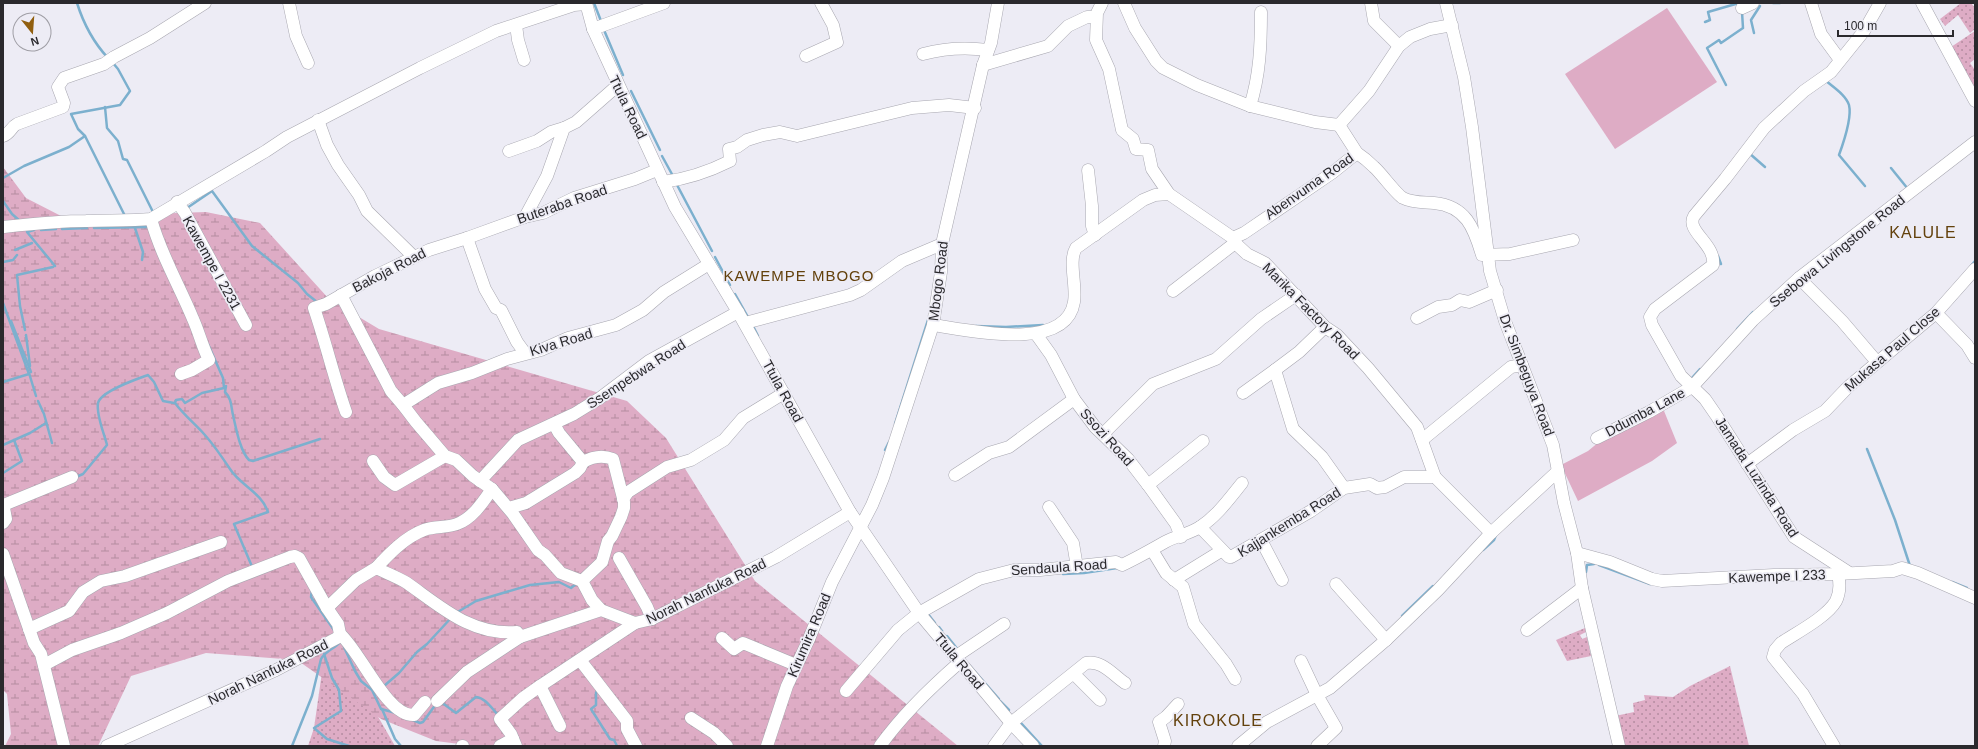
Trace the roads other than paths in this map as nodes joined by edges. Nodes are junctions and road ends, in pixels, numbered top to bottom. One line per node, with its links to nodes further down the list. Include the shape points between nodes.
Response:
1 (205, 3): 35 (street, via 104,64 64,78 58,86 64,106 18,124)
2 (289, 3): 25 (street, via 296,36)
3 (586, 3): 16 (street); 18 (street, Ttula Road)
4 (664, 3): 18 (street)
5 (821, 3): 22 (street, via 833,25 837,41 834,45)
6 (998, 3): 20 (street, Mbogo Road, via 992,42)
7 (1102, 3): 15 (street)
8 (1124, 3): 29 (street, via 1135,28 1163,68)
9 (1371, 3): 19 (street, via 1374,21)
10 (1446, 3): 17 (street, Dr. Simbeguya Road)
11 (1811, 3): 24 (street, via 1821,34)
12 (1880, 3): 24 (street, via 1864,31)
13 (1922, 3): 28 (street)
14 (1261, 12): 29 (street, via 1261,48 1257,80)
15 (1096, 17): 26 (street, via 1087,17 1068,26 1048,46); 42 (street, via 1096,40 1109,69 1122,130 1133,140 1136,150 1148,150 1152,169)
16 (516, 25): 23 (street); 32 (street, via 483,37)
17 (1452, 25): 19 (street, via 1430,29 1410,37); 52 (street, Dr. Simbeguya Road, via 1472,127)
18 (593, 29): 27 (street, Ttula Road)
19 (1399, 46): 33 (street, via 1369,91)
20 (985, 50): 21 (street, via 959,48); 26 (street, Mbogo Road)
21 (923, 54)
22 (806, 56)
23 (524, 60)
24 (1840, 60): 75 (street, Jamada Luzinda Road, via 1831,72 1804,91 1764,128 1691,220 1692,226 1714,258 1712,265 1655,308 1650,317 1678,371)
25 (308, 63)
26 (983, 65): 30 (street, Mbogo Road)
27 (617, 86): 34 (street, via 576,122); 39 (street, Ttula Road)
28 (1975, 101)
29 (1250, 106): 33 (street, via 1314,122)
30 (975, 108): 41 (street, via 959,105 922,107 797,136 780,132 753,137 729,149 730,161 686,179); 51 (street, Mbogo Road)
31 (3, 119): 35 (street)
32 (318, 120): 43 (street); 53 (street, via 327,145 367,211)
33 (1339, 124): 38 (street, Abenvuma Road)
34 (564, 128): 37 (street); 44 (street, via 548,176)
35 (7, 133)
36 (1975, 142): 56 (street, Ssebowa Livingstone Road)
37 (509, 151)
38 (1357, 153): 50 (street, Abenvuma Road); 52 (street, via 1373,166 1402,198 1411,202 1446,206 1466,218 1477,236)
39 (657, 170): 41 (street, Ttula Road); 44 (street, Buteraba Road)
40 (1088, 170): 47 (street, via 1092,226)
41 (663, 182): 54 (street, Ttula Road)
42 (1169, 194): 47 (street, via 1143,200); 50 (street, Marika Factory Road)
43 (177, 202): 45 (street); 65 (street, Kawempe I 2231)
44 (525, 217): 48 (street, Buteraba Road)
45 (151, 219): 46 (street, via 86,220); 74 (street, via 158,243 209,360)
46 (3, 227)
47 (1095, 235): 68 (street, via 1074,252 1075,301 1068,318 1060,325)
48 (468, 238): 53 (street, Bakoja Road); 69 (street, via 485,288 496,308 501,310)
49 (1573, 240): 52 (street, via 1510,254)
50 (1234, 241): 58 (street, Abenvuma Road); 60 (street, Marika Factory Road, via 1247,254 1265,263)
51 (942, 244): 64 (street, via 902,260 850,295); 66 (street, Mbogo Road, via 941,272)
52 (1481, 256): 57 (street, Dr. Simbeguya Road)
53 (414, 257): 59 (street, Bakoja Road)
54 (709, 264): 61 (street, Ttula Road); 69 (street, Kiva Road, via 664,292 643,310 616,325)
55 (1975, 269): 62 (street, Mukasa Paul Close)
56 (1799, 278): 71 (street, via 1842,321); 75 (street, Ssebowa Livingstone Road, via 1748,326)
57 (1497, 290): 63 (street, via 1469,302 1460,300 1452,305 1438,307); 72 (street, Dr. Simbeguya Road, via 1505,321)
58 (1173, 291)
59 (342, 295): 79 (street, via 391,391); 80 (street, Bakoja Road, via 314,308)
60 (1296, 296): 67 (street, Marika Factory Road); 82 (street, via 1261,319 1216,359 1153,384)
61 (738, 312): 64 (street, Ttula Road); 81 (street, Ssempebwa Road, via 649,361 600,398)
62 (1936, 313): 70 (street, via 1962,339); 71 (street, Mukasa Paul Close)
63 (1417, 318)
64 (745, 323): 76 (street, Ttula Road)
65 (246, 325)
66 (933, 325): 68 (street, via 1002,334); 104 (street, Mbogo Road, via 878,492)
67 (1326, 327): 73 (street); 84 (street, Marika Factory Road, via 1368,368 1408,415)
68 (1036, 334): 78 (street, Ssozi Road, via 1051,355)
69 (525, 353): 79 (street, Kiva Road, via 438,383)
70 (1975, 358)
71 (1877, 362): 89 (street, Mukasa Paul Close, via 1825,411 1793,430)
72 (1522, 365): 84 (street, via 1511,367); 90 (street, Dr. Simbeguya Road, via 1553,445)
73 (1275, 370): 77 (street); 97 (street, via 1293,429 1322,456)
74 (181, 374)
75 (1692, 387): 83 (street, Ddumba Lane); 89 (street, Jamada Luzinda Road, via 1705,399)
76 (784, 393): 99 (street, via 743,418 724,440 691,460 667,467 628,492); 102 (street, Ttula Road)
77 (1243, 393)
78 (1074, 399): 82 (street, Ssozi Road); 91 (street, via 1009,447 989,453)
79 (404, 405): 86 (street)
80 (346, 412)
81 (554, 424): 88 (street); 94 (street, Ssempebwa Road, via 518,440)
82 (1103, 434): 96 (street, Ssozi Road, via 1128,459)
83 (1597, 438)
84 (1422, 440): 93 (street, Marika Factory Road)
85 (1203, 441): 96 (street)
86 (445, 456): 87 (street, via 395,485 384,477); 94 (street, via 456,460)
87 (373, 461)
88 (583, 462): 99 (street, via 604,456 613,459); 101 (street, via 580,468 563,480 526,503)
89 (1747, 464): 117 (street, Jamada Luzinda Road, via 1794,537)
90 (1558, 471): 106 (street); 112 (street, Dr. Simbeguya Road)
91 (955, 475)
92 (72, 477): 103 (street, via 6,504 6,519)
93 (1435, 477): 97 (street, Kajjankemba Road, via 1404,477 1385,487 1377,488 1370,484); 106 (street, Marika Factory Road)
94 (480, 481): 98 (street)
95 (1242, 483): 105 (street, Sendaula Road, via 1221,509)
96 (1148, 485): 107 (street, Ssozi Road, via 1176,524)
97 (1344, 488): 108 (street, Kajjankemba Road)
98 (492, 489): 101 (street); 116 (street, via 480,506 465,519 457,524 416,534)
99 (623, 499): 120 (street, via 624,508 608,541 602,562)
100 (1049, 507): 115 (street, via 1073,543)
101 (509, 508): 120 (street, via 538,550 561,573)
102 (850, 512): 104 (street, Ttula Road); 127 (street, Norah Nanfuka Road, via 776,557)
103 (3, 523)
104 (860, 527): 126 (street, Ttula Road); 140 (street, Kirumira Road)
105 (1200, 527): 107 (street, Sendaula Road); 111 (street, Kajjankemba Road)
106 (1491, 534): 135 (street)
107 (1181, 537): 110 (street, Sendaula Road, via 1167,541)
108 (1262, 540): 111 (street, Kajjankemba Road, via 1231,557); 119 (street)
109 (221, 542): 130 (street, via 125,576 96,583 84,592 69,611)
110 (1152, 550): 115 (street, Sendaula Road, via 1122,565 1116,562); 118 (street, via 1163,569)
111 (1222, 551): 118 (street)
112 (1577, 553): 117 (street, Kawempe I 233, via 1610,562 1652,580 1662,581); 122 (street, Dr. Simbeguya Road)
113 (3, 554): 130 (street)
114 (619, 558): 127 (street)
115 (1077, 567): 126 (street, Sendaula Road, via 1014,570 987,576)
116 (376, 568): 124 (street, via 356,580); 133 (street, via 395,577 440,609 477,628 490,632 516,632)
117 (1843, 573): 123 (street, Kawempe I 233, via 1893,571 1902,568); 166 (street, via 1838,596 1831,608 1781,643 1773,657 1803,694)
118 (1174, 580): 142 (street, via 1186,592 1194,624)
119 (1282, 580)
120 (582, 581): 125 (street, via 592,600)
121 (1336, 584): 135 (street)
122 (1582, 588): 131 (street); 165 (street, Dr. Simbeguya Road)
123 (1975, 598)
124 (328, 608): 132 (street, Norah Nanfuka Road, via 338,624); 139 (street, Norah Nanfuka Road, via 299,558 290,557 228,581 155,618 72,650)
125 (601, 610): 128 (street, Norah Nanfuka Road); 133 (street)
126 (919, 613): 137 (street, Ttula Road); 145 (street, Sendaula Road, via 898,630)
127 (652, 619): 128 (street, Norah Nanfuka Road)
128 (635, 623): 136 (street)
129 (1004, 624): 137 (street)
130 (30, 629): 139 (street)
131 (1527, 630)
132 (340, 634): 133 (street, via 353,647 382,693 398,710 414,715 467,672); 154 (street, Norah Nanfuka Road, via 321,648 276,670)
133 (520, 638)
134 (722, 638): 140 (street, via 734,649 743,643)
135 (1386, 640): 146 (street, via 1330,688)
136 (580, 660): 144 (street); 156 (street, via 627,721 627,729)
137 (958, 660): 150 (street, Ttula Road); 159 (street, via 899,720)
138 (1301, 661): 146 (street)
139 (44, 665): 153 (street)
140 (796, 665): 158 (street, Kirumira Road)
141 (1074, 674): 143 (street, via 1086,663 1093,662 1102,665); 147 (street); 150 (street)
142 (1235, 679)
143 (1125, 683)
144 (540, 686): 151 (street); 152 (street, via 500,719)
145 (846, 691)
146 (1317, 695): 163 (street, via 1267,722); 164 (street, via 1336,728)
147 (1100, 700)
148 (1178, 704): 162 (street, via 1159,722)
149 (691, 718): 157 (street, via 714,733)
150 (1012, 723): 160 (street); 161 (street, Ttula Road)
151 (560, 726)
152 (515, 743): 155 (street)
153 (64, 746)
154 (107, 746)
155 (500, 746)
156 (636, 746)
157 (727, 746)
158 (767, 746)
159 (880, 746)
160 (994, 746)
161 (1033, 746)
162 (1164, 746)
163 (1238, 746)
164 (1317, 746)
165 (1619, 746)
166 (1834, 746)

